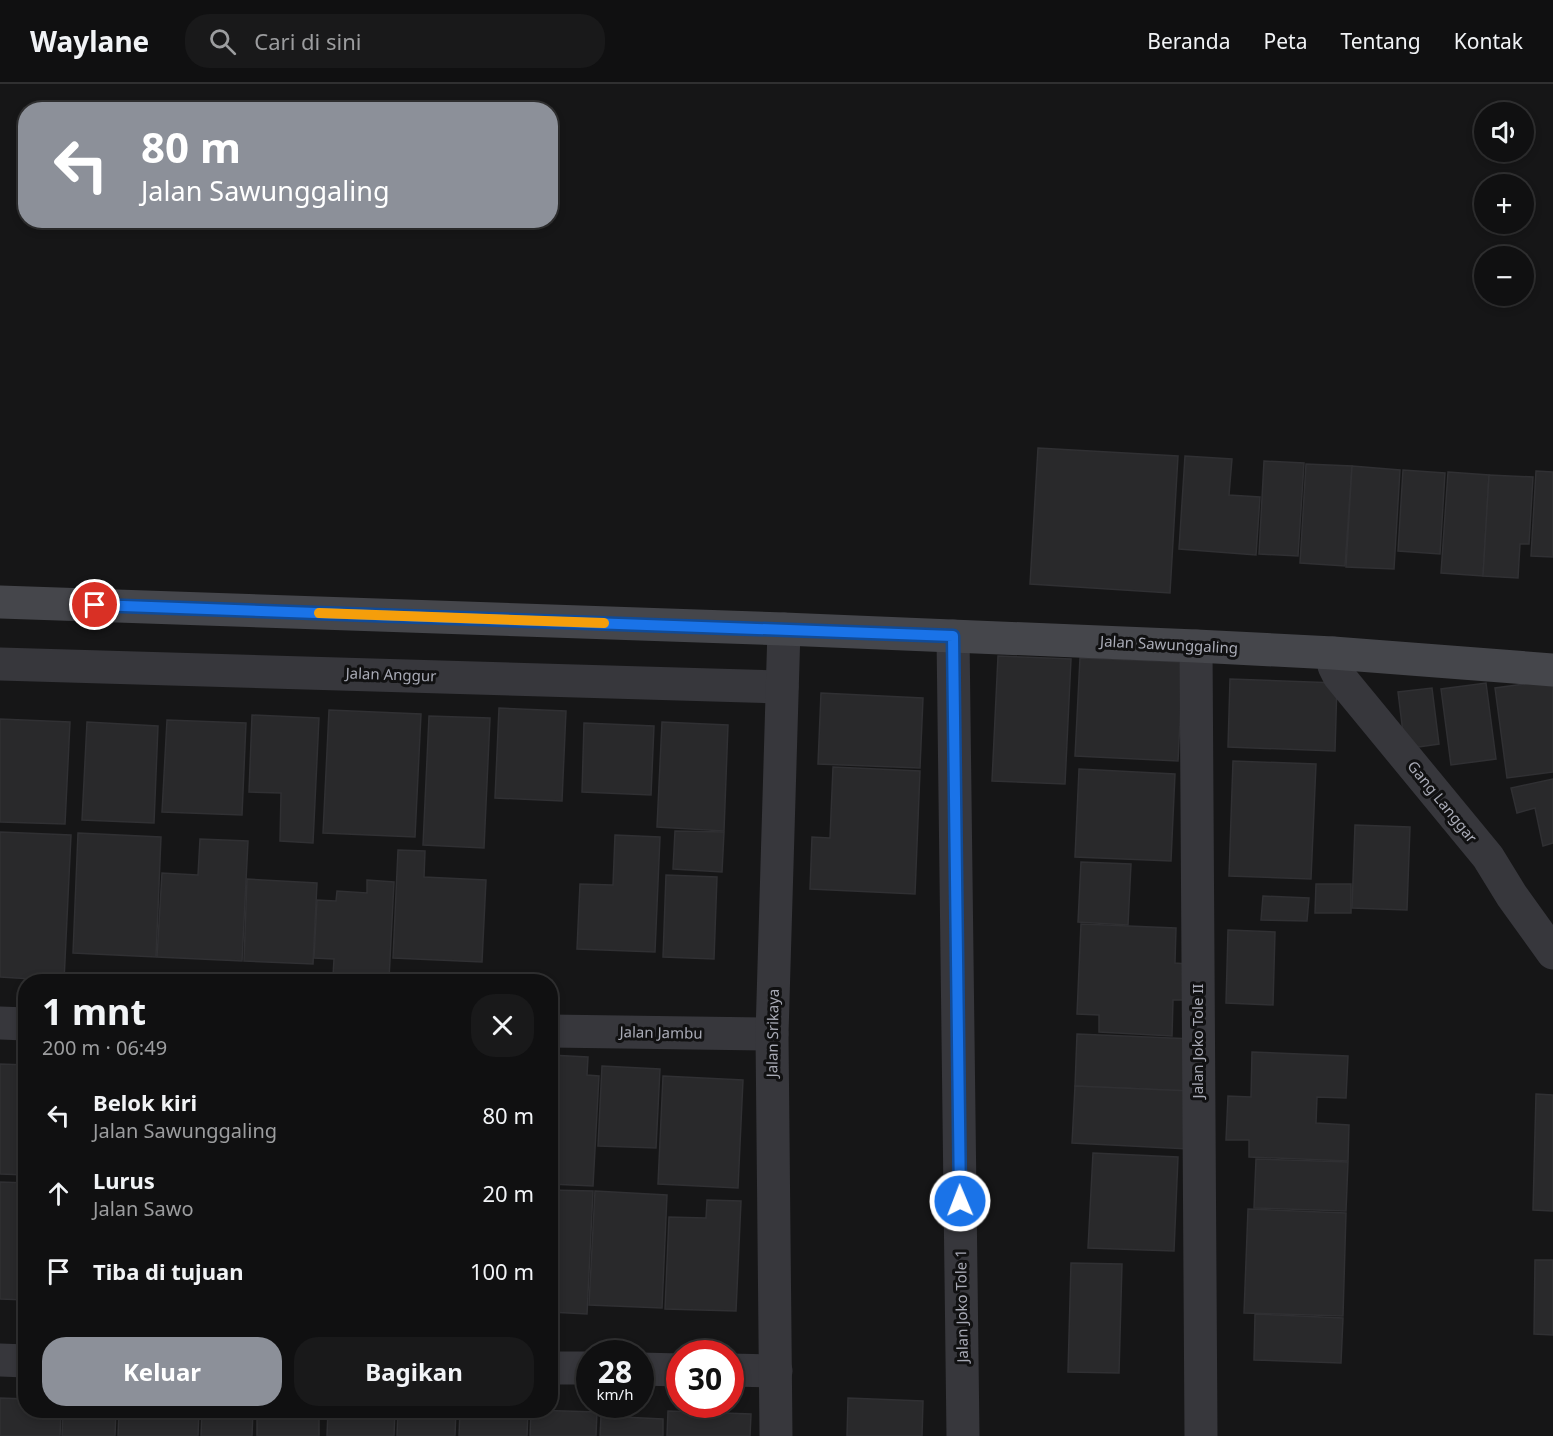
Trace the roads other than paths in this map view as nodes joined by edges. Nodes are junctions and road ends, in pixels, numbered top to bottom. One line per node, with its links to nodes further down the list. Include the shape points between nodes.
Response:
1 (0, 602): 2 (street, Jalan Sawunggaling)
2 (784, 629): 3 (street, Jalan Sawunggaling); 8 (street, Jalan Srikaya)
3 (953, 636): 4 (street, Jalan Sawunggaling); 21 (street, Jalan Joko Tole 1)
4 (1196, 646): 5 (street, Jalan Sawunggaling); 22 (street, Jalan Joko Tole II)
5 (1333, 653): 7 (street, Jalan Sawunggaling); 9 (street, Gang Langgar, via 1339,676 1488,857)
6 (0, 664): 8 (street, Jalan Anggur)
7 (1553, 670)
8 (782, 687): 13 (street, Jalan Srikaya)
9 (1553, 953)
10 (0, 1023): 11 (street)
11 (18, 1024)
12 (558, 1031): 13 (street, Jalan Jambu)
13 (772, 1034): 19 (street, Jalan Srikaya)
14 (0, 1360): 15 (street)
15 (18, 1360)
16 (558, 1368): 17 (street)
17 (576, 1368)
18 (744, 1370): 19 (street)
19 (776, 1371): 20 (street, Jalan Srikaya)
20 (776, 1436)
21 (963, 1436)
22 (1202, 1436)

